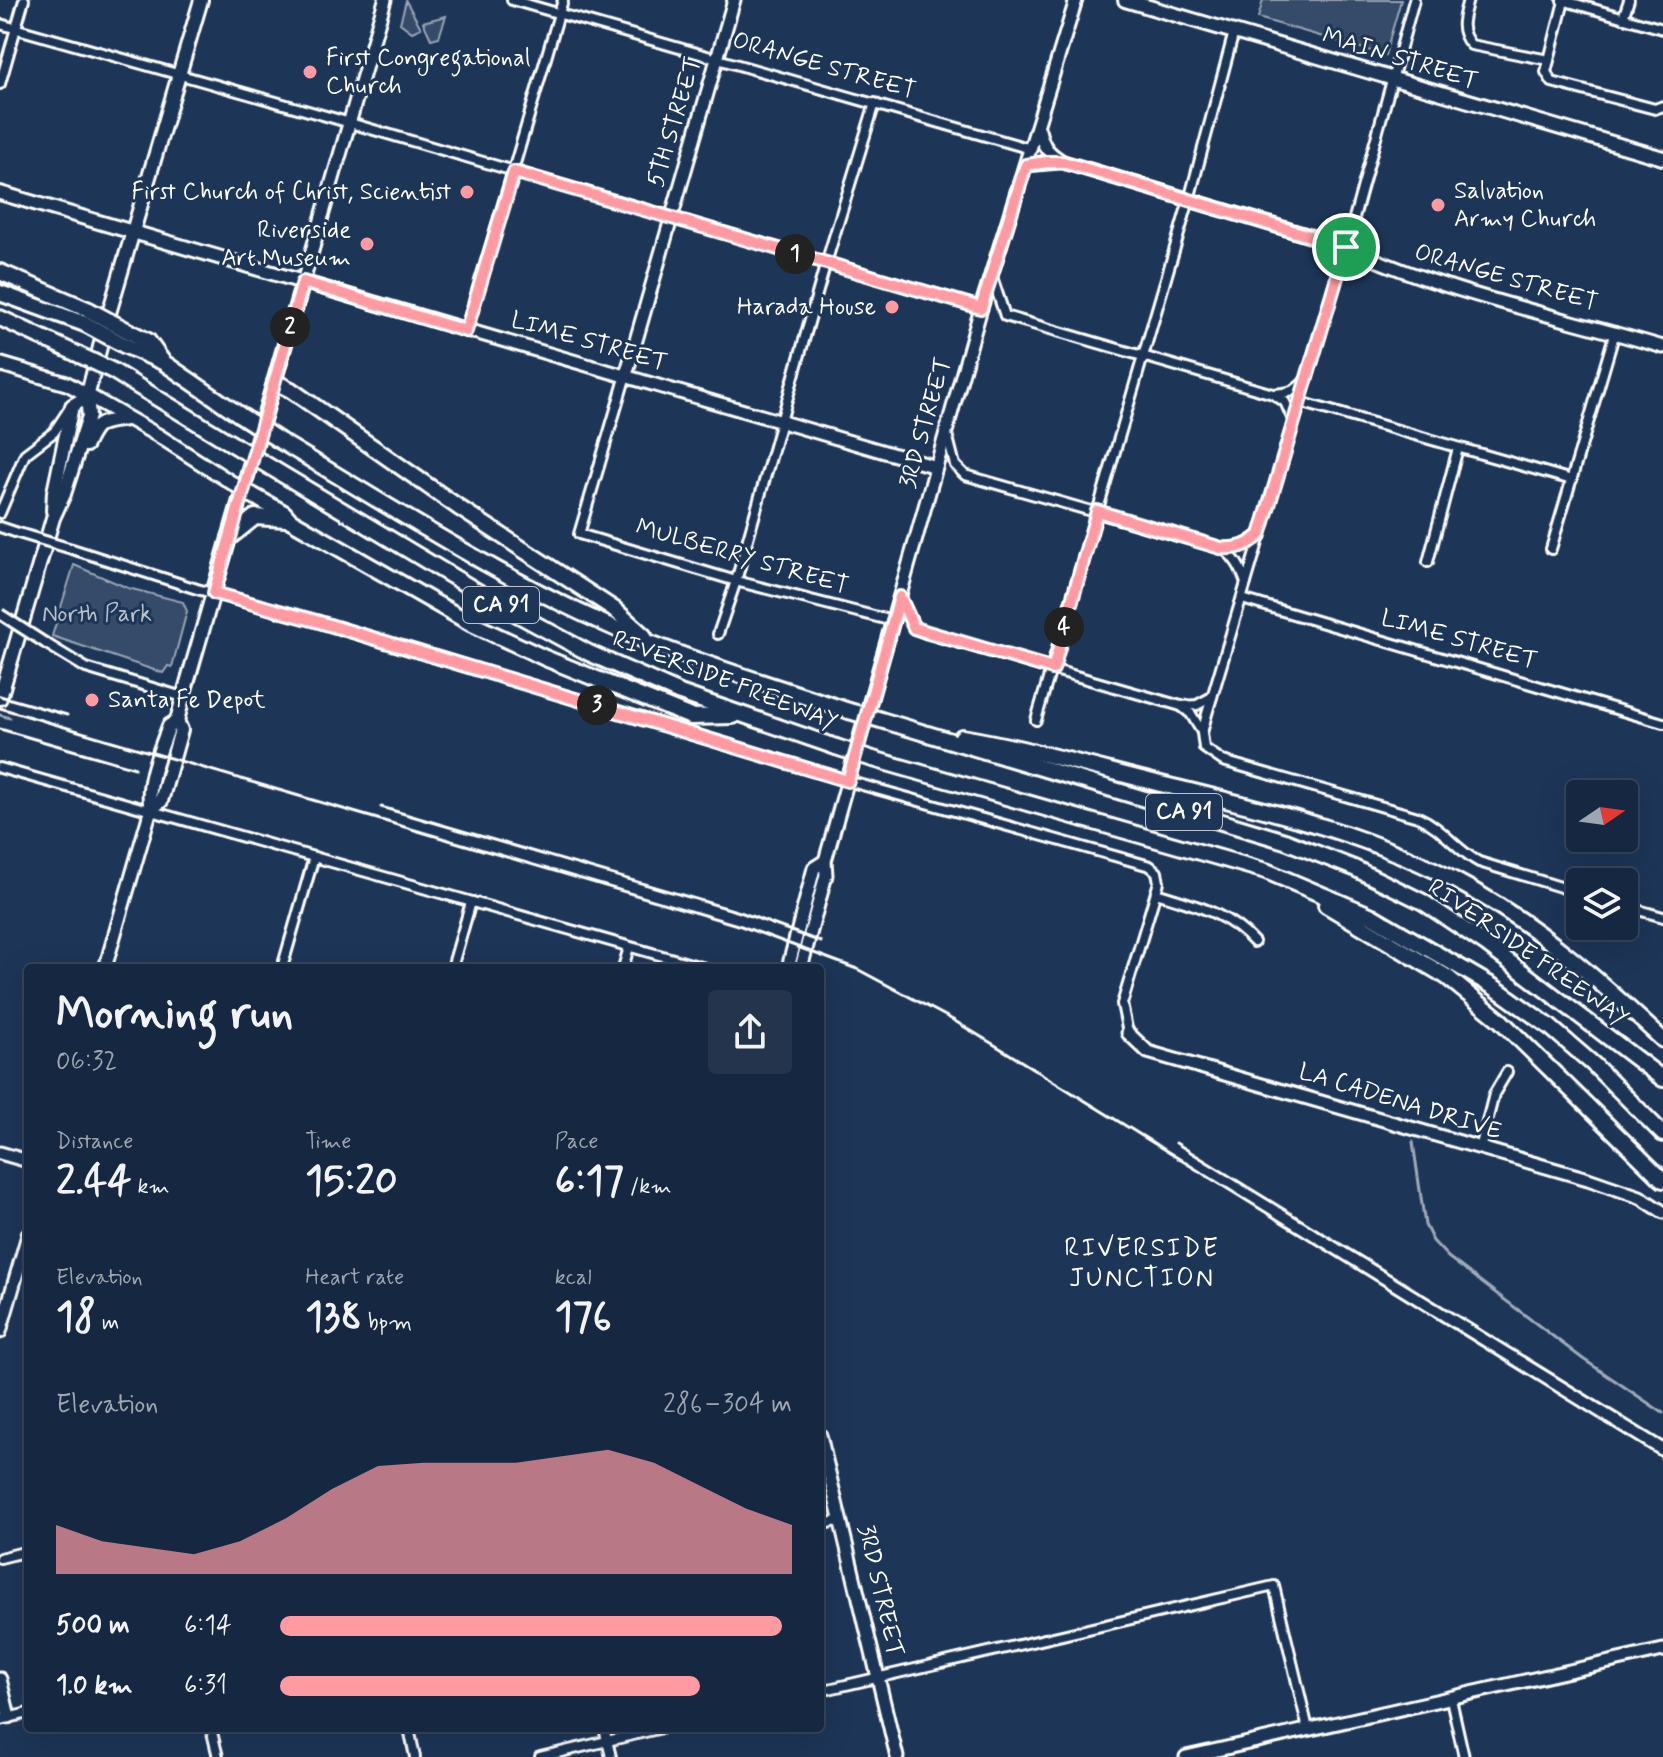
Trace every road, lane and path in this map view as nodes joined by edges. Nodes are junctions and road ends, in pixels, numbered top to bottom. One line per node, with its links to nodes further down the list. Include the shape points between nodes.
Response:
1 (24, 0): 16 (street)
2 (201, 0): 21 (main road)
3 (385, 0): 26 (main road)
4 (512, 0): 13 (street, ORANGE STREET)
5 (563, 0): 13 (street)
6 (734, 0): 19 (main road, 5TH STREET)
7 (1076, 0): 27 (main road, 3RD STREET)
8 (1125, 0): 18 (main road, MAIN STREET)
9 (1414, 0): 22 (street)
10 (1468, 0): 20 (street, via 1461,26 1471,45)
11 (1562, 0): 14 (street); 20 (street)
12 (1629, 0): 14 (street)
13 (560, 14): 19 (street, ORANGE STREET); 32 (street)
14 (1623, 18): 17 (street)
15 (0, 24): 16 (street)
16 (15, 29): 21 (street); 23 (street)
17 (1663, 29)
18 (1234, 32): 22 (main road, MAIN STREET); 34 (street)
19 (717, 58): 24 (street, ORANGE STREET); 35 (main road, 5TH STREET)
20 (1549, 60): 25 (street, via 1546,72 1552,82 1655,109)
21 (180, 74): 26 (street); 36 (main road)
22 (1391, 80): 29 (main road, MAIN STREET); 37 (street)
23 (0, 84)
24 (875, 103): 28 (street, ORANGE STREET); 38 (street)
25 (1662, 106)
26 (347, 124): 32 (street); 41 (main road)
27 (1038, 127): 28 (main road, 3RD STREET); 30 (main road, via 1045,149)
28 (1031, 149): 31 (main road, 3RD STREET)
29 (1663, 158)
30 (1063, 162): 31 (main road, ORANGE STREET); 34 (main road, ORANGE STREET)
31 (1026, 165): 40 (main road, 3RD STREET)
32 (514, 172): 35 (street); 46 (street)
33 (0, 193): 36 (main road, LIME STREET)
34 (1189, 200): 37 (main road, ORANGE STREET); 49 (street)
35 (670, 218): 38 (street); 51 (main road, 5TH STREET)
36 (132, 231): 41 (main road, LIME STREET); 55 (main road)
37 (1346, 247): 47 (main road, ORANGE STREET, via 1383,264); 52 (street)
38 (826, 263): 43 (street); 59 (street)
39 (0, 272): 44 (highway)
40 (992, 277): 43 (main road, 3RD STREET); 49 (street, via 1005,316)
41 (303, 282): 46 (main road, LIME STREET); 53 (main road)
42 (0, 293): 44 (highway)
43 (981, 308): 61 (main road, 3RD STREET)
44 (87, 317): 86 (highway, RIVERSIDE FREEWAY / CA 91, bridge, via 127,339 148,341 163,362 280,441 530,587)
45 (0, 318): 92 (highway, RIVERSIDE FREEWAY / CA 91, bridge, via 113,371 500,605 589,653)
46 (466, 331): 51 (main road, LIME STREET)
47 (1615, 332): 48 (main road, ORANGE STREET); 65 (street)
48 (1663, 347)
49 (1142, 356): 54 (street); 67 (street)
50 (0, 364): 55 (main road, via 68,384)
51 (626, 375): 59 (main road, LIME STREET); 72 (street, 5TH STREET)
52 (1306, 380): 54 (street, via 1298,389); 56 (street)
53 (275, 382): 66 (main road); 86 (highway, via 614,609)
54 (1273, 394): 60 (street, via 1289,408)
55 (87, 397): 57 (main road); 58 (main road); 63 (main road, via 89,416)
56 (1300, 402): 60 (street); 62 (street)
57 (72, 406): 68 (street, via 54,432 25,454); 69 (main road)
58 (126, 419): 63 (main road, via 96,426); 66 (main road)
59 (782, 420): 64 (main road, LIME STREET); 78 (street)
60 (1294, 423): 73 (street)
61 (946, 431): 64 (main road, 3RD STREET); 67 (street, via 955,465 965,475)
62 (1458, 448): 65 (street); 77 (street)
63 (75, 460): 69 (main road)
64 (936, 467): 81 (main road, 3RD STREET)
65 (1572, 480): 76 (street)
66 (243, 490): 70 (highway); 74 (main road)
67 (1097, 511): 75 (street); 87 (street)
68 (0, 513)
69 (53, 518): 90 (main road)
70 (290, 520): 74 (highway, via 255,517); 92 (highway, via 472,624 545,658 691,717)
71 (0, 527): 80 (street, bridge)
72 (579, 534): 78 (street, MULBERRY STREET)
73 (1260, 535): 75 (street, via 1247,545); 79 (street)
74 (230, 537): 80 (main road)
75 (1221, 548): 79 (street, via 1241,569)
76 (1551, 549)
77 (1428, 562)
78 (736, 581): 84 (street, MULBERRY STREET); 85 (street)
79 (1246, 584): 82 (street)
80 (214, 593): 88 (main road); 98 (street)
81 (900, 597): 84 (main road, 3RD STREET); 87 (street, via 914,628)
82 (1242, 599): 89 (street); 94 (street, LIME STREET)
83 (0, 614): 88 (street, bridge, via 86,668)
84 (893, 621): 98 (main road, 3RD STREET)
85 (718, 634)
86 (653, 644): 95 (highway, RIVERSIDE FREEWAY / CA 91, bridge)
87 (1053, 669): 91 (street); 93 (street)
88 (183, 697): 99 (main road, via 177,721 181,730 161,801)
89 (1212, 697): 91 (street); 96 (street)
90 (0, 698)
91 (1181, 706): 96 (street)
92 (745, 716): 102 (highway, RIVERSIDE FREEWAY / CA 91, bridge, via 873,759)
93 (1036, 720)
94 (1663, 723)
95 (903, 726): 118 (highway, via 1022,748 1318,823 1382,846 1512,914 1576,961); 120 (highway, RIVERSIDE FREEWAY / CA 91, via 1285,841 1354,868 1455,923)
96 (1202, 733): 103 (street, via 1204,748 1223,761 1418,817 1479,862)
97 (0, 768): 99 (street)
98 (848, 781): 101 (main road, 3RD STREET); 104 (street, via 1150,866 1157,872)
99 (151, 809): 100 (street); 110 (main road)
100 (314, 857): 105 (street); 111 (street)
101 (825, 861): 115 (main road, 3RD STREET, via 814,868); 116 (main road, 3RD STREET, via 826,875)
102 (1266, 871): 121 (highway, RIVERSIDE FREEWAY / CA 91, via 1372,916 1494,987 1593,1064); 125 (highway, via 1447,977 1522,1039)
103 (1566, 889)
104 (1156, 893): 108 (street, via 1221,914); 117 (street, via 1122,1004)
105 (471, 902): 109 (street); 112 (street)
106 (1638, 910): 107 (street)
107 (1663, 917)
108 (1254, 942)
109 (629, 947): 113 (street); 114 (street)
110 (106, 964)
111 (283, 964)
112 (453, 964)
113 (624, 964)
114 (691, 964)
115 (789, 964)
116 (802, 964)
117 (1128, 1033): 122 (main road, LA CADENA DRIVE, via 1148,1052)
118 (1663, 1040)
119 (1507, 1072): 122 (street, via 1494,1094)
120 (1661, 1077)
121 (1663, 1134)
122 (1480, 1149): 126 (main road, LA CADENA DRIVE, via 1618,1188)
123 (0, 1153): 124 (main road)
124 (24, 1160)
125 (1663, 1180)
126 (1663, 1212)
127 (24, 1249): 128 (main road)
128 (0, 1332)
129 (824, 1451): 130 (main road, 3RD STREET)
130 (841, 1520): 131 (street); 135 (main road, 3RD STREET)
131 (824, 1524)
132 (24, 1552): 133 (street)
133 (0, 1558)
134 (1663, 1650): 138 (main road)
135 (877, 1678): 137 (street); 140 (street, via 1274,1586); 150 (main road, 3RD STREET)
136 (0, 1679): 139 (main road)
137 (824, 1690)
138 (1451, 1699): 140 (main road); 152 (street)
139 (5, 1718)
140 (1308, 1729): 151 (main road)
141 (212, 1732): 146 (street)
142 (410, 1732): 147 (street)
143 (605, 1732): 145 (street)
144 (645, 1732): 145 (street)
145 (606, 1741): 148 (street); 149 (street)
146 (218, 1757)
147 (415, 1757)
148 (540, 1757)
149 (611, 1757)
150 (897, 1757)
151 (1186, 1757)
152 (1464, 1757)

